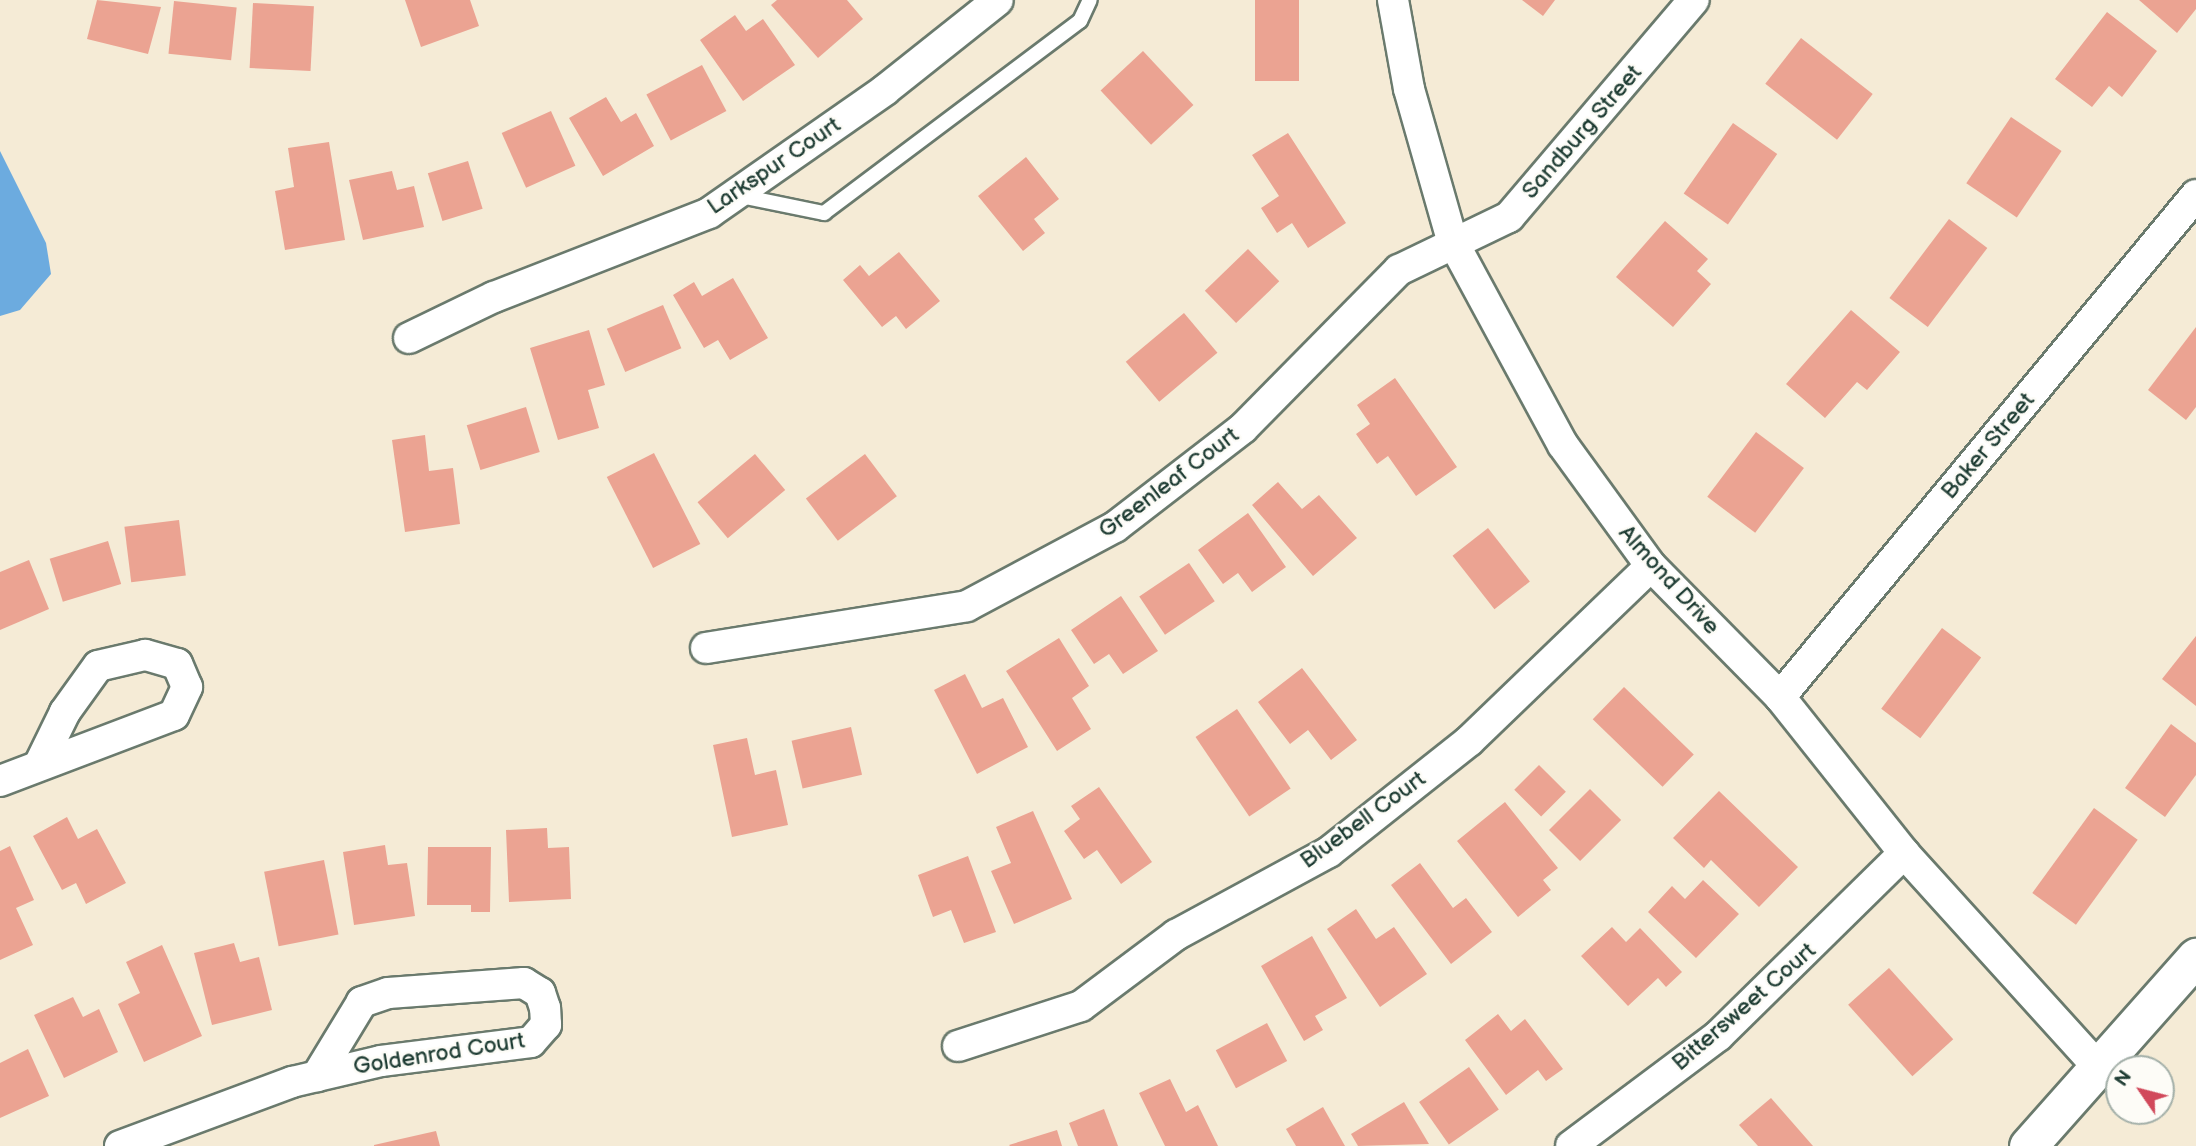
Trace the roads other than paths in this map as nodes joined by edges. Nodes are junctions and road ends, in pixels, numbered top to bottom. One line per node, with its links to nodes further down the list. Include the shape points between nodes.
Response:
1 (998, 0): 5 (street, Larkspur Court, via 885,90)
2 (1090, 0): 5 (lane, via 1080,21 824,214)
3 (1393, 0): 7 (street, Almond Drive, via 1409,89)
4 (1695, 0): 7 (street, Sandburg Street, via 1509,217)
5 (735, 195): 8 (street, Larkspur Court, via 709,213 494,297)
6 (2196, 195): 11 (street, Baker Street)
7 (1452, 240): 9 (street, Almond Drive, via 1563,444); 10 (street, Greenleaf Court, via 1399,270 1243,428 1115,527 967,606)
8 (409, 338)
9 (1651, 566): 11 (street, Almond Drive); 16 (street, Bluebell Court, via 1469,741 1328,852 1176,934 1082,1006)
10 (706, 648)
11 (1780, 697): 14 (street, Almond Drive)
12 (39, 765): 12 (street, via 174,715 187,687 177,664 145,655 98,666 65,712); 13 (street)
13 (0, 781)
14 (1904, 853): 17 (street, Almond Drive); 20 (street, Bittersweet Court, via 1718,1036)
15 (2196, 957): 17 (street)
16 (958, 1046)
17 (2101, 1070): 21 (street)
18 (317, 1076): 18 (street, Goldenrod Court, via 381,1061 531,1042 547,1025 540,993 524,983 388,993 362,1002); 19 (street, Goldenrod Court, via 181,1119)
19 (120, 1146)
20 (1571, 1146)
21 (2028, 1146)

